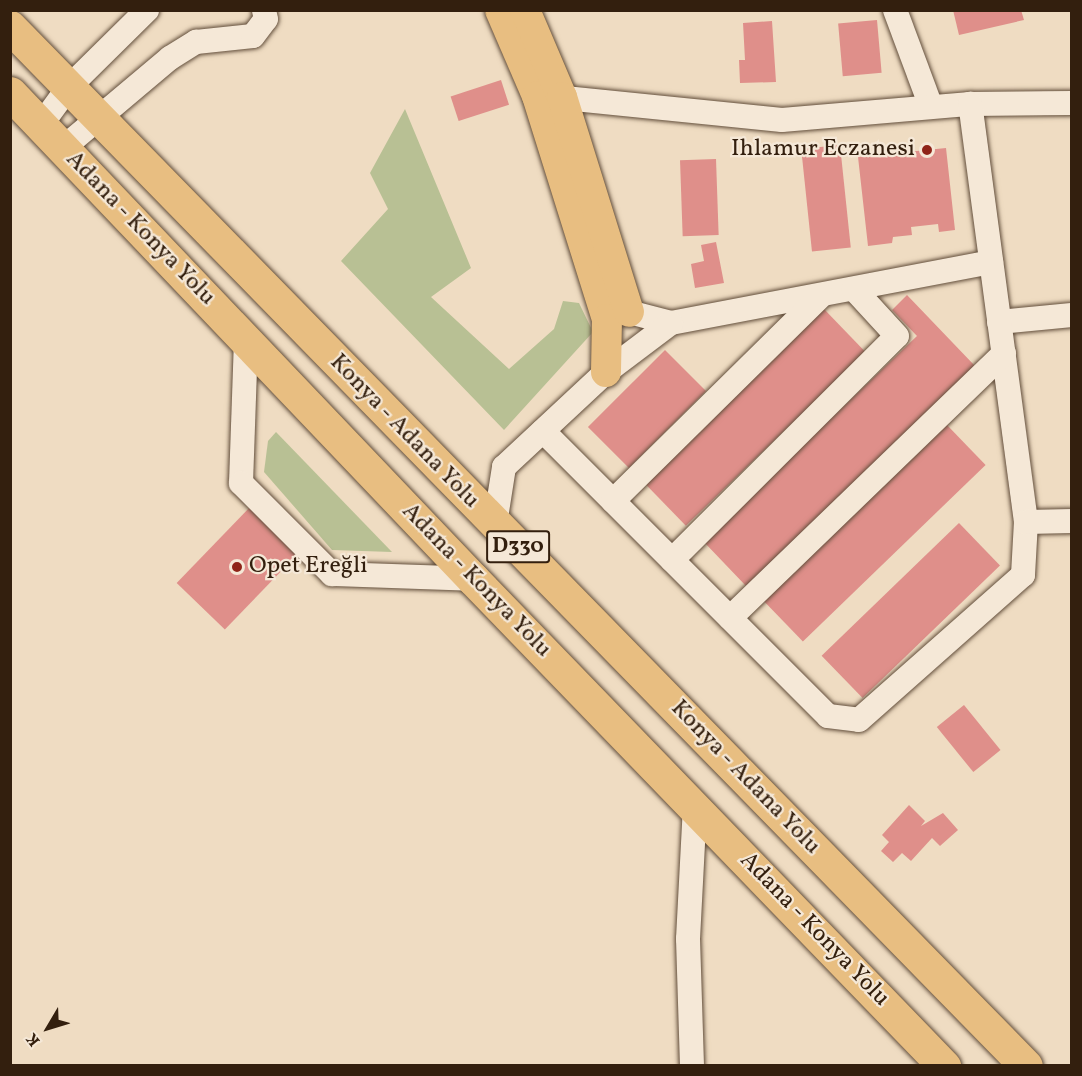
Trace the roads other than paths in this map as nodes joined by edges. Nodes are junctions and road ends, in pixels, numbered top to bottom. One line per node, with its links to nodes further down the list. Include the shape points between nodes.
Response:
1 (147, 10): 7 (street)
2 (264, 10): 13 (street, via 266,18 253,36 196,42 170,58)
3 (500, 10): 9 (main road)
4 (525, 10): 9 (main road)
5 (895, 10): 12 (street)
6 (10, 27): 7 (highway, Konya - Adana Yolu / D330)
7 (68, 88): 13 (highway, Konya - Adana Yolu / D330); 14 (street)
8 (10, 93): 14 (highway, Adana - Konya Yolu / D330)
9 (550, 97): 12 (street, via 782,120); 18 (main road); 24 (main road, via 607,319)
10 (1071, 103): 11 (street)
11 (970, 104): 12 (street); 15 (street)
12 (931, 107)
13 (99, 120): 14 (street); 29 (highway, Konya - Adana Yolu / D330)
14 (52, 136): 22 (highway, Adana - Konya Yolu / D330)
15 (991, 262): 16 (street); 20 (street)
16 (854, 289): 17 (street); 30 (street, via 897,336)
17 (822, 295): 21 (street); 26 (street)
18 (629, 312): 21 (street)
19 (1071, 315): 20 (street)
20 (999, 322): 23 (street)
21 (671, 323): 24 (street)
22 (246, 340): 31 (highway, Adana - Konya Yolu / D330); 31 (street, via 241,483 332,574)
23 (1004, 353): 28 (street); 32 (street)
24 (606, 372): 25 (street)
25 (543, 431): 26 (street); 29 (street, via 504,467)
26 (613, 501): 30 (street)
27 (1071, 521): 28 (street)
28 (1026, 522): 32 (street, via 1023,575 859,720 828,716)
29 (495, 524): 36 (highway, Konya - Adana Yolu / D330)
30 (672, 561): 32 (street)
31 (473, 579): 33 (highway, Adana - Konya Yolu / D330)
32 (730, 618)
33 (695, 807): 34 (street, via 688,939); 35 (highway, Adana - Konya Yolu / D330)
34 (692, 1065)
35 (944, 1065)
36 (1026, 1065)

